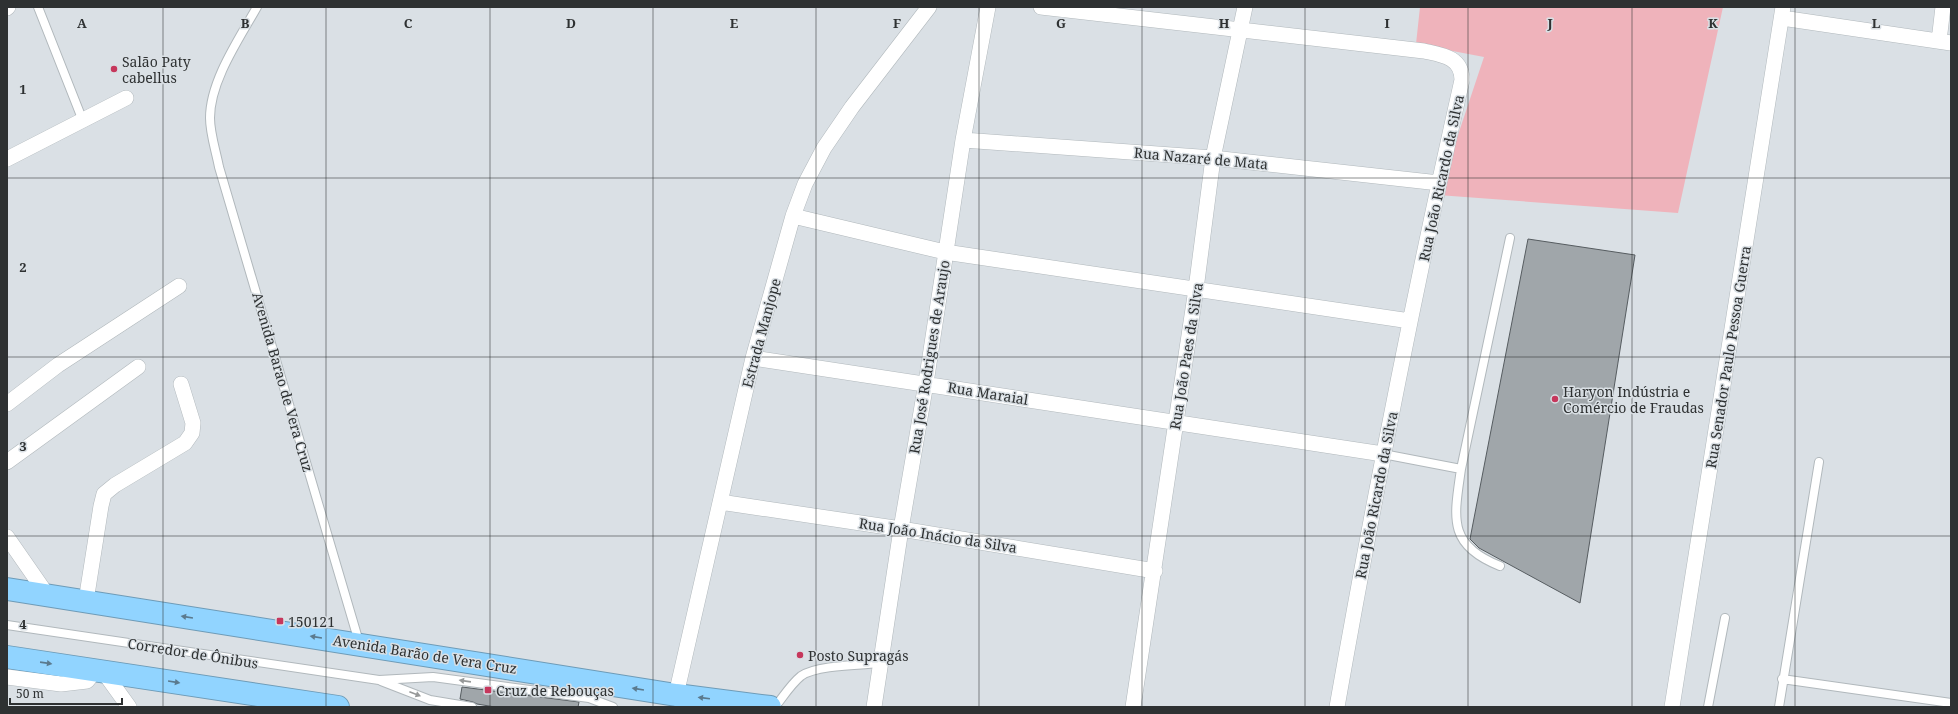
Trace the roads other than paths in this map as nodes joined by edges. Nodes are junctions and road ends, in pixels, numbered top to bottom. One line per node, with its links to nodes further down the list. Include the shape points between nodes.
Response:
1 (38, 7): 12 (lane)
2 (257, 7): 43 (lane, Avenida Barao de Vera Cruz, via 230,55 212,102 210,119 219,166)
3 (929, 7): 17 (street, Estrada Manjope, via 852,107 824,148 805,184)
4 (988, 7): 13 (street, Rua José Rodrigues de Araujo)
5 (1041, 7): 9 (street, Rua João Ricardo da Silva)
6 (1245, 7): 9 (street, Rua João Paes da Silva)
7 (1943, 7): 10 (street)
8 (1783, 12): 10 (street); 61 (street, Rua Senador Paulo Pessoa Guerra)
9 (1242, 30): 14 (street, Rua João Paes da Silva); 16 (street, Rua João Ricardo da Silva, via 1424,51 1445,56 1456,62 1462,80)
10 (1945, 42)
11 (126, 98): 12 (street)
12 (83, 121): 15 (street)
13 (963, 140): 14 (street, Rua Nazaré de Mata); 19 (street, Rua José Rodrigues de Araujo)
14 (1213, 158): 16 (street, Rua Nazaré de Mata); 21 (street, Rua João Paes da Silva)
15 (7, 159)
16 (1439, 183): 22 (street, Rua João Ricardo da Silva)
17 (793, 216): 19 (street); 23 (street, Estrada Manjope)
18 (1510, 238): 32 (lane)
19 (945, 252): 21 (street); 25 (street, Rua José Rodrigues de Araujo)
20 (179, 286): 27 (street, via 58,365)
21 (1196, 289): 22 (street); 28 (street, Rua João Paes da Silva)
22 (1410, 321): 29 (street, Rua João Ricardo da Silva)
23 (753, 358): 25 (street, Rua Maraial); 33 (street, Estrada Manjope)
24 (138, 367): 30 (street)
25 (926, 383): 28 (street, Rua Maraial); 34 (street, Rua José Rodrigues de Araujo)
26 (181, 384): 40 (street, via 192,423 192,433 185,443 104,494)
27 (7, 404)
28 (1176, 424): 29 (street, Rua Maraial); 37 (street, Rua João Paes da Silva)
29 (1383, 454): 32 (lane); 60 (street, Rua João Ricardo da Silva)
30 (7, 462)
31 (1819, 462): 48 (lane)
32 (1461, 469): 36 (lane, via 1456,503 1458,526 1463,542 1476,554)
33 (720, 502): 34 (street, Rua João Inácio da Silva); 50 (street, Estrada Manjope)
34 (901, 529): 37 (street, Rua João Inácio da Silva); 45 (street, Rua José Rodrigues de Araujo)
35 (7, 537): 39 (street)
36 (1500, 566)
37 (1154, 571): 59 (street, Rua João Paes da Silva)
38 (7, 589): 39 (highway, Avenida Barão de Vera Cruz)
39 (48, 596): 40 (highway, Avenida Barão de Vera Cruz)
40 (86, 601): 43 (highway, Avenida Barão de Vera Cruz, one-way to 40)
41 (1725, 618): 62 (lane)
42 (7, 625): 49 (lane, Corredor de Ônibus)
43 (360, 644): 50 (highway, Avenida Barão de Vera Cruz, one-way to 43)
44 (7, 657): 46 (highway, one-way to 46)
45 (881, 663): 57 (lane, via 835,667 805,673); 58 (street, Rua José Rodrigues de Araujo)
46 (100, 670): 47 (street, via 87,681 61,684); 52 (street); 53 (highway, one-way to 53)
47 (7, 677)
48 (1782, 679): 51 (lane); 63 (lane)
49 (379, 680): 54 (lane, Corredor de Ônibus, one-way to 54, via 430,700); 55 (lane, Corredor de Ônibus, one-way to 49, via 589,698 433,677)
50 (676, 695): 56 (highway, Avenida Barão de Vera Cruz, one-way to 50)
51 (1951, 703)
52 (129, 707)
53 (338, 707)
54 (472, 707)
55 (613, 707)
56 (770, 707)
57 (776, 707)
58 (874, 707)
59 (1133, 707)
60 (1337, 707)
61 (1672, 707)
62 (1708, 707)
63 (1779, 707)

